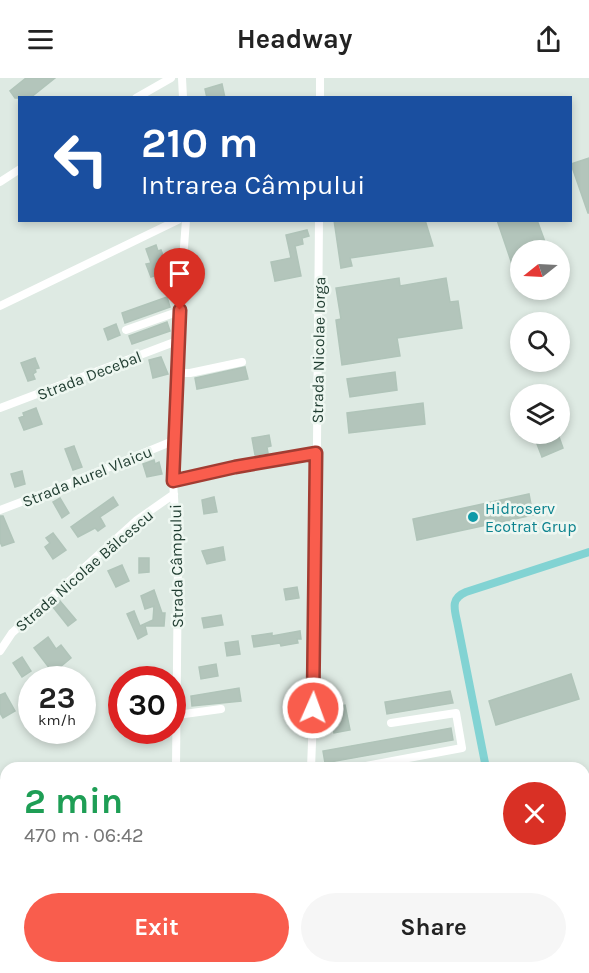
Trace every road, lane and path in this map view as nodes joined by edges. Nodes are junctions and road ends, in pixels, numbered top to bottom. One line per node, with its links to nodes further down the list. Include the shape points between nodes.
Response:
1 (171, 78): 4 (street)
2 (182, 78): 5 (street)
3 (320, 78): 6 (street)
4 (140, 96)
5 (183, 96)
6 (320, 96)
7 (18, 170): 8 (street)
8 (0, 182)
9 (174, 222): 12 (street)
10 (186, 222): 13 (street, Strada Câmpului)
11 (319, 222): 20 (street, Strada Nicolae Iorga)
12 (0, 306)
13 (180, 310): 14 (street); 15 (street, Strada Câmpului)
14 (126, 330)
15 (177, 341): 17 (street, Strada Câmpului); 18 (street, Strada Decebal)
16 (242, 362): 17 (street)
17 (176, 373): 19 (street, Strada Câmpului)
18 (0, 408)
19 (173, 441): 21 (street, Strada Câmpului); 23 (street, Strada Aurel Vlaicu)
20 (316, 453): 21 (street); 31 (street, Strada Nicolae Iorga)
21 (173, 481): 22 (street, Strada Câmpului)
22 (174, 494): 24 (street, Strada Nicolae Bălcescu, via 123,533 12,633); 25 (street, Strada Câmpului)
23 (0, 510)
24 (0, 651)
25 (177, 666)
26 (221, 709): 27 (street)
27 (186, 714)
28 (392, 723): 32 (street, via 456,713 462,748)
29 (176, 744): 30 (street, Strada Câmpului)
30 (176, 762)
31 (311, 762)
32 (387, 762)

